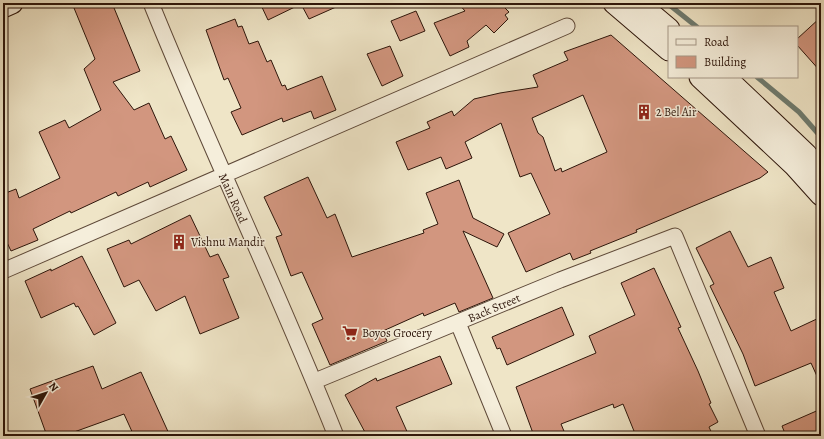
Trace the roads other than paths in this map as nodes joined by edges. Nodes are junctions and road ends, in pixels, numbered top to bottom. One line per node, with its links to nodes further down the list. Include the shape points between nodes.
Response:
1 (12, 3): 5 (main road)
2 (151, 3): 12 (street, Main Road)
3 (614, 3): 8 (main road)
4 (638, 3): 7 (main road)
5 (3, 7)
6 (567, 26): 12 (street)
7 (668, 28)
8 (668, 49)
9 (701, 78): 13 (main road, via 794,164)
10 (726, 78): 11 (main road, via 806,154)
11 (821, 172)
12 (223, 176): 14 (street); 16 (street, Main Road)
13 (821, 195)
14 (3, 271)
15 (458, 323): 16 (street, Back Street); 18 (street); 19 (street, Back Street, via 675,236)
16 (314, 381): 17 (street, Main Road)
17 (336, 436)
18 (504, 436)
19 (758, 436)

